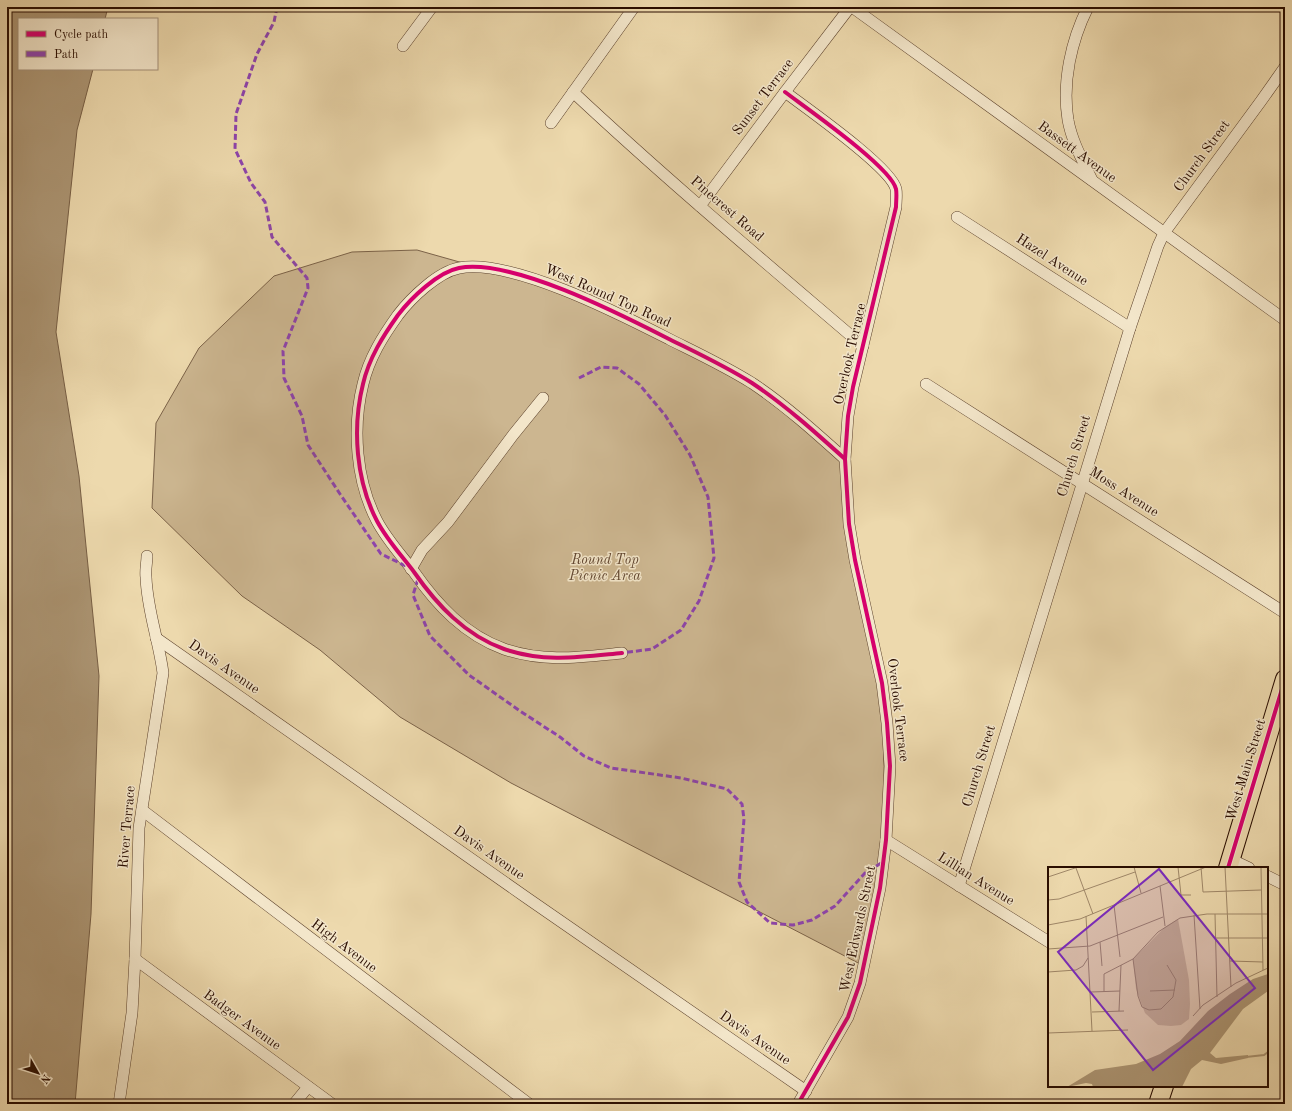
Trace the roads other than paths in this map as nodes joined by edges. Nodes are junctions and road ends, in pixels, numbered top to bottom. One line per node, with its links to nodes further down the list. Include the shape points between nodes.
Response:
1 (432, 7): 5 (street)
2 (634, 7): 7 (street)
3 (851, 7): 8 (street, Sunset Terrace); 10 (street, Bassett Avenue)
4 (1088, 7): 10 (street, via 1079,25 1070,55 1066,96 1068,121 1077,151)
5 (403, 46)
6 (1285, 67): 13 (street, Church Street)
7 (573, 92): 9 (street); 11 (street, Pinecrest Road)
8 (785, 92): 11 (street, Sunset Terrace); 16 (street, Overlook Terrace, via 874,161 896,189 896,207)
9 (551, 122)
10 (1094, 182): 13 (street, Bassett Avenue)
11 (700, 206): 16 (street, Pinecrest Road)
12 (957, 217): 15 (street, Hazel Avenue)
13 (1164, 233): 14 (street, Bassett Avenue); 15 (street, Church Street)
14 (1285, 320)
15 (1130, 328): 20 (street, Church Street)
16 (863, 346): 19 (street, Overlook Terrace, via 848,416)
17 (926, 384): 20 (street, Moss Avenue)
18 (543, 398): 22 (street, via 448,522 422,550)
19 (845, 459): 22 (street, West Round Top Road, via 798,418 753,384 632,320 573,294 507,272 477,266 456,268 432,280 418,292 388,328 376,348 363,382 359,403 358,455 369,502 385,534); 28 (street, Overlook Terrace, via 849,524 882,683 887,723 890,766)
20 (1082, 483): 23 (street, Moss Avenue); 33 (street, Church Street)
21 (147, 556): 24 (street, River Terrace, via 145,576)
22 (411, 569): 25 (street, West Round Top Road, via 451,616 474,634 504,648 535,656 566,659)
23 (1285, 613)
24 (156, 638): 27 (street, River Terrace, via 163,673); 38 (street, Davis Avenue)
25 (622, 653)
26 (1285, 679): 29 (main road, West Main Street)
27 (142, 810): 35 (street, River Terrace, via 139,828); 42 (street, High Avenue)
28 (886, 840): 33 (street, Lillian Avenue); 38 (street, West Edwards Street, via 880,888 860,983 848,1017)
29 (1229, 864): 30 (street)
30 (1244, 867)
31 (1268, 876): 32 (street)
32 (1285, 885)
33 (959, 886): 34 (street, Lillian Avenue)
34 (1048, 941)
35 (135, 959): 36 (street, Badger Avenue); 39 (street, River Terrace, via 132,1013)
36 (308, 1087): 40 (street); 41 (street, Badger Avenue)
37 (1164, 1087): 44 (main road)
38 (806, 1092): 43 (street, West Edwards Street)
39 (119, 1104)
40 (294, 1104)
41 (332, 1104)
42 (529, 1104)
43 (798, 1104)
44 (1158, 1104)

